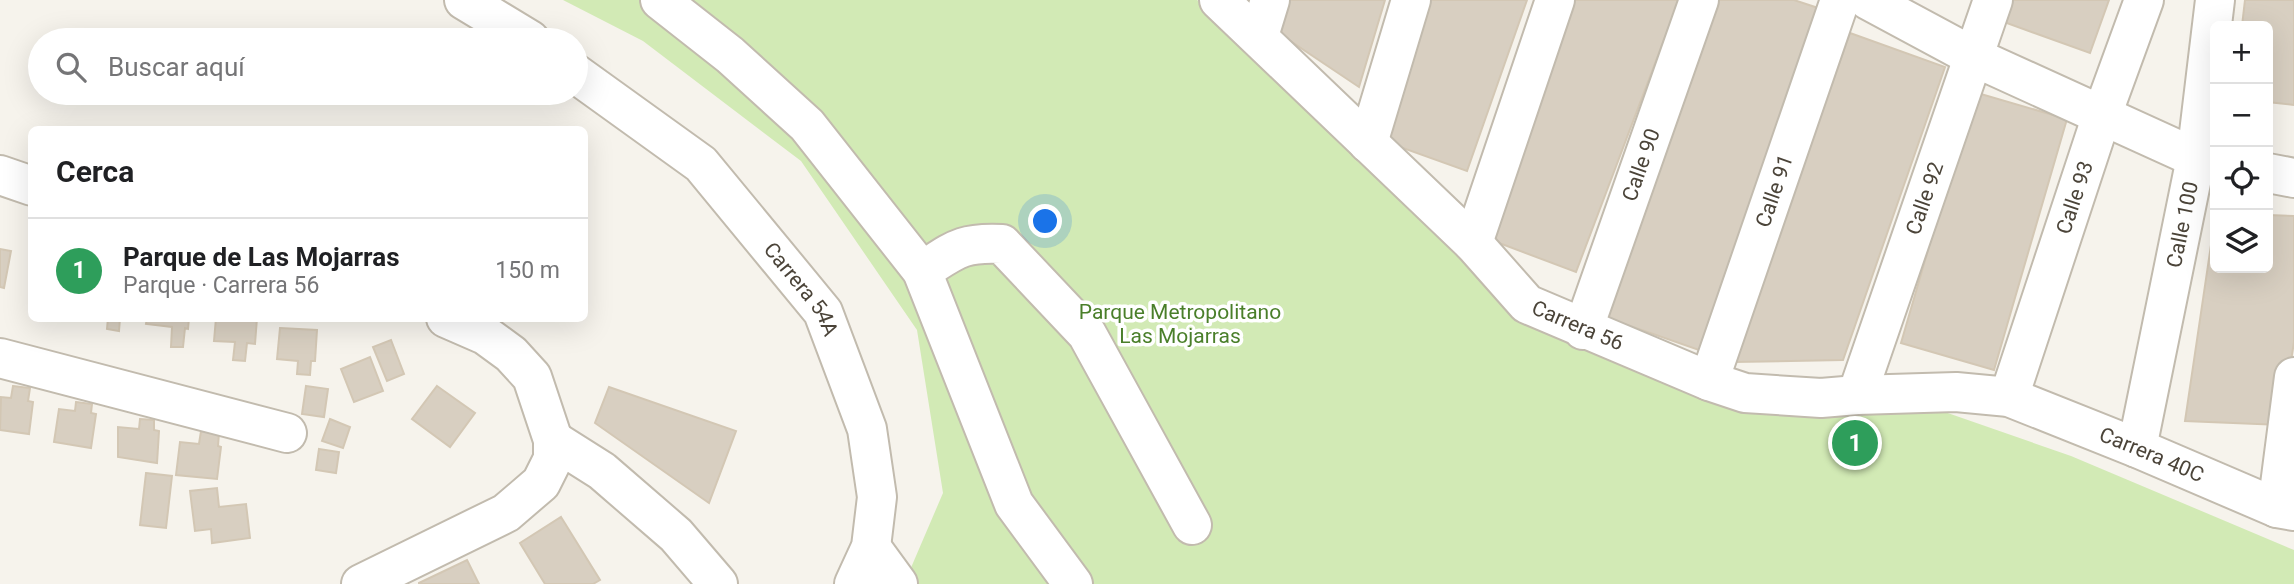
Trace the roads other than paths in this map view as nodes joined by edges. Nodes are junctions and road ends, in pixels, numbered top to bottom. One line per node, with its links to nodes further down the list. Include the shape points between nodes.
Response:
1 (464, 0): 13 (street)
2 (660, 0): 25 (street, via 807,125)
3 (1219, 0): 14 (street, Carrera 56)
4 (1270, 0): 14 (street)
5 (1411, 0): 18 (street)
6 (1555, 0): 24 (street)
7 (1699, 0): 27 (street, Calle 90)
8 (1840, 0): 30 (street, Calle 91)
9 (1868, 0): 15 (street)
10 (1993, 0): 15 (street, Calle 92)
11 (2144, 0): 17 (street, Calle 93)
12 (2215, 0): 19 (street, Calle 100)
13 (510, 28)
14 (1259, 37): 18 (street, Carrera 56)
15 (1974, 57): 17 (street); 31 (street, Calle 92)
16 (588, 83): 38 (street, Carrera 54A, via 701,164 823,312 867,429 877,497)
17 (2102, 115): 19 (street); 32 (street, Calle 93)
18 (1368, 143): 24 (street, Carrera 56)
19 (2206, 160): 35 (street, Calle 100)
20 (2273, 174): 22 (street)
21 (0, 175): 23 (street)
22 (2294, 178)
23 (28, 185)
24 (1473, 243): 27 (street, Carrera 56, via 1527,304)
25 (922, 271): 37 (street, via 958,248 1002,244 1087,334); 43 (street, via 1014,504)
26 (455, 322): 34 (street, via 485,335 533,377)
27 (1583, 330): 30 (street, Carrera 56)
28 (0, 358): 33 (street)
29 (2294, 377): 36 (street)
30 (1709, 381): 31 (street, Carrera 56, via 1745,393 1821,398)
31 (1857, 395): 32 (street, Carrera 56, via 1956,392)
32 (2009, 397): 35 (street, Carrera 40C)
33 (287, 433)
34 (553, 440): 39 (street, via 552,459 541,483 506,513); 40 (street, via 602,471 676,535)
35 (2137, 448): 36 (street, Carrera 40C)
36 (2286, 510)
37 (1192, 525)
38 (870, 547): 41 (street, Carrera 54A); 42 (street)
39 (360, 584)
40 (718, 584)
41 (854, 584)
42 (898, 584)
43 (1073, 584)

